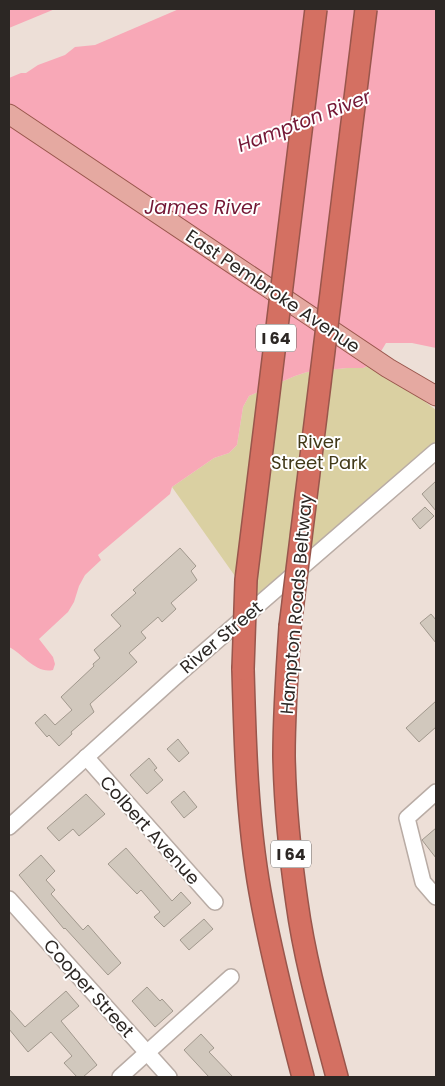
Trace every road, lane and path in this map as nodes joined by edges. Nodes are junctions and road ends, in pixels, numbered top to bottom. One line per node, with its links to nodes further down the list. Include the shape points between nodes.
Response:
1 (316, 9): 18 (highway, I 64, bridge, via 246,580 243,668 246,768 260,890)
2 (366, 9): 19 (highway, Hampton Roads Beltway / I 64, bridge, via 290,626 285,703 284,756 289,842 297,905 312,981)
3 (9, 114): 4 (main road, East Pembroke Avenue, bridge)
4 (388, 368): 5 (main road, East Pembroke Avenue); 6 (main road, East Pembroke Avenue)
5 (436, 396)
6 (436, 412)
7 (436, 451): 8 (street, River Street)
8 (86, 757): 10 (street, River Street); 13 (street, Colbert Avenue)
9 (436, 792): 11 (street, via 407,818 423,882)
10 (9, 826)
11 (436, 897)
12 (9, 899): 15 (street, Cooper Street)
13 (215, 902)
14 (231, 977): 15 (street)
15 (147, 1053): 16 (street); 17 (street, Cooper Street)
16 (120, 1077)
17 (169, 1077)
18 (302, 1077)
19 (337, 1077)

